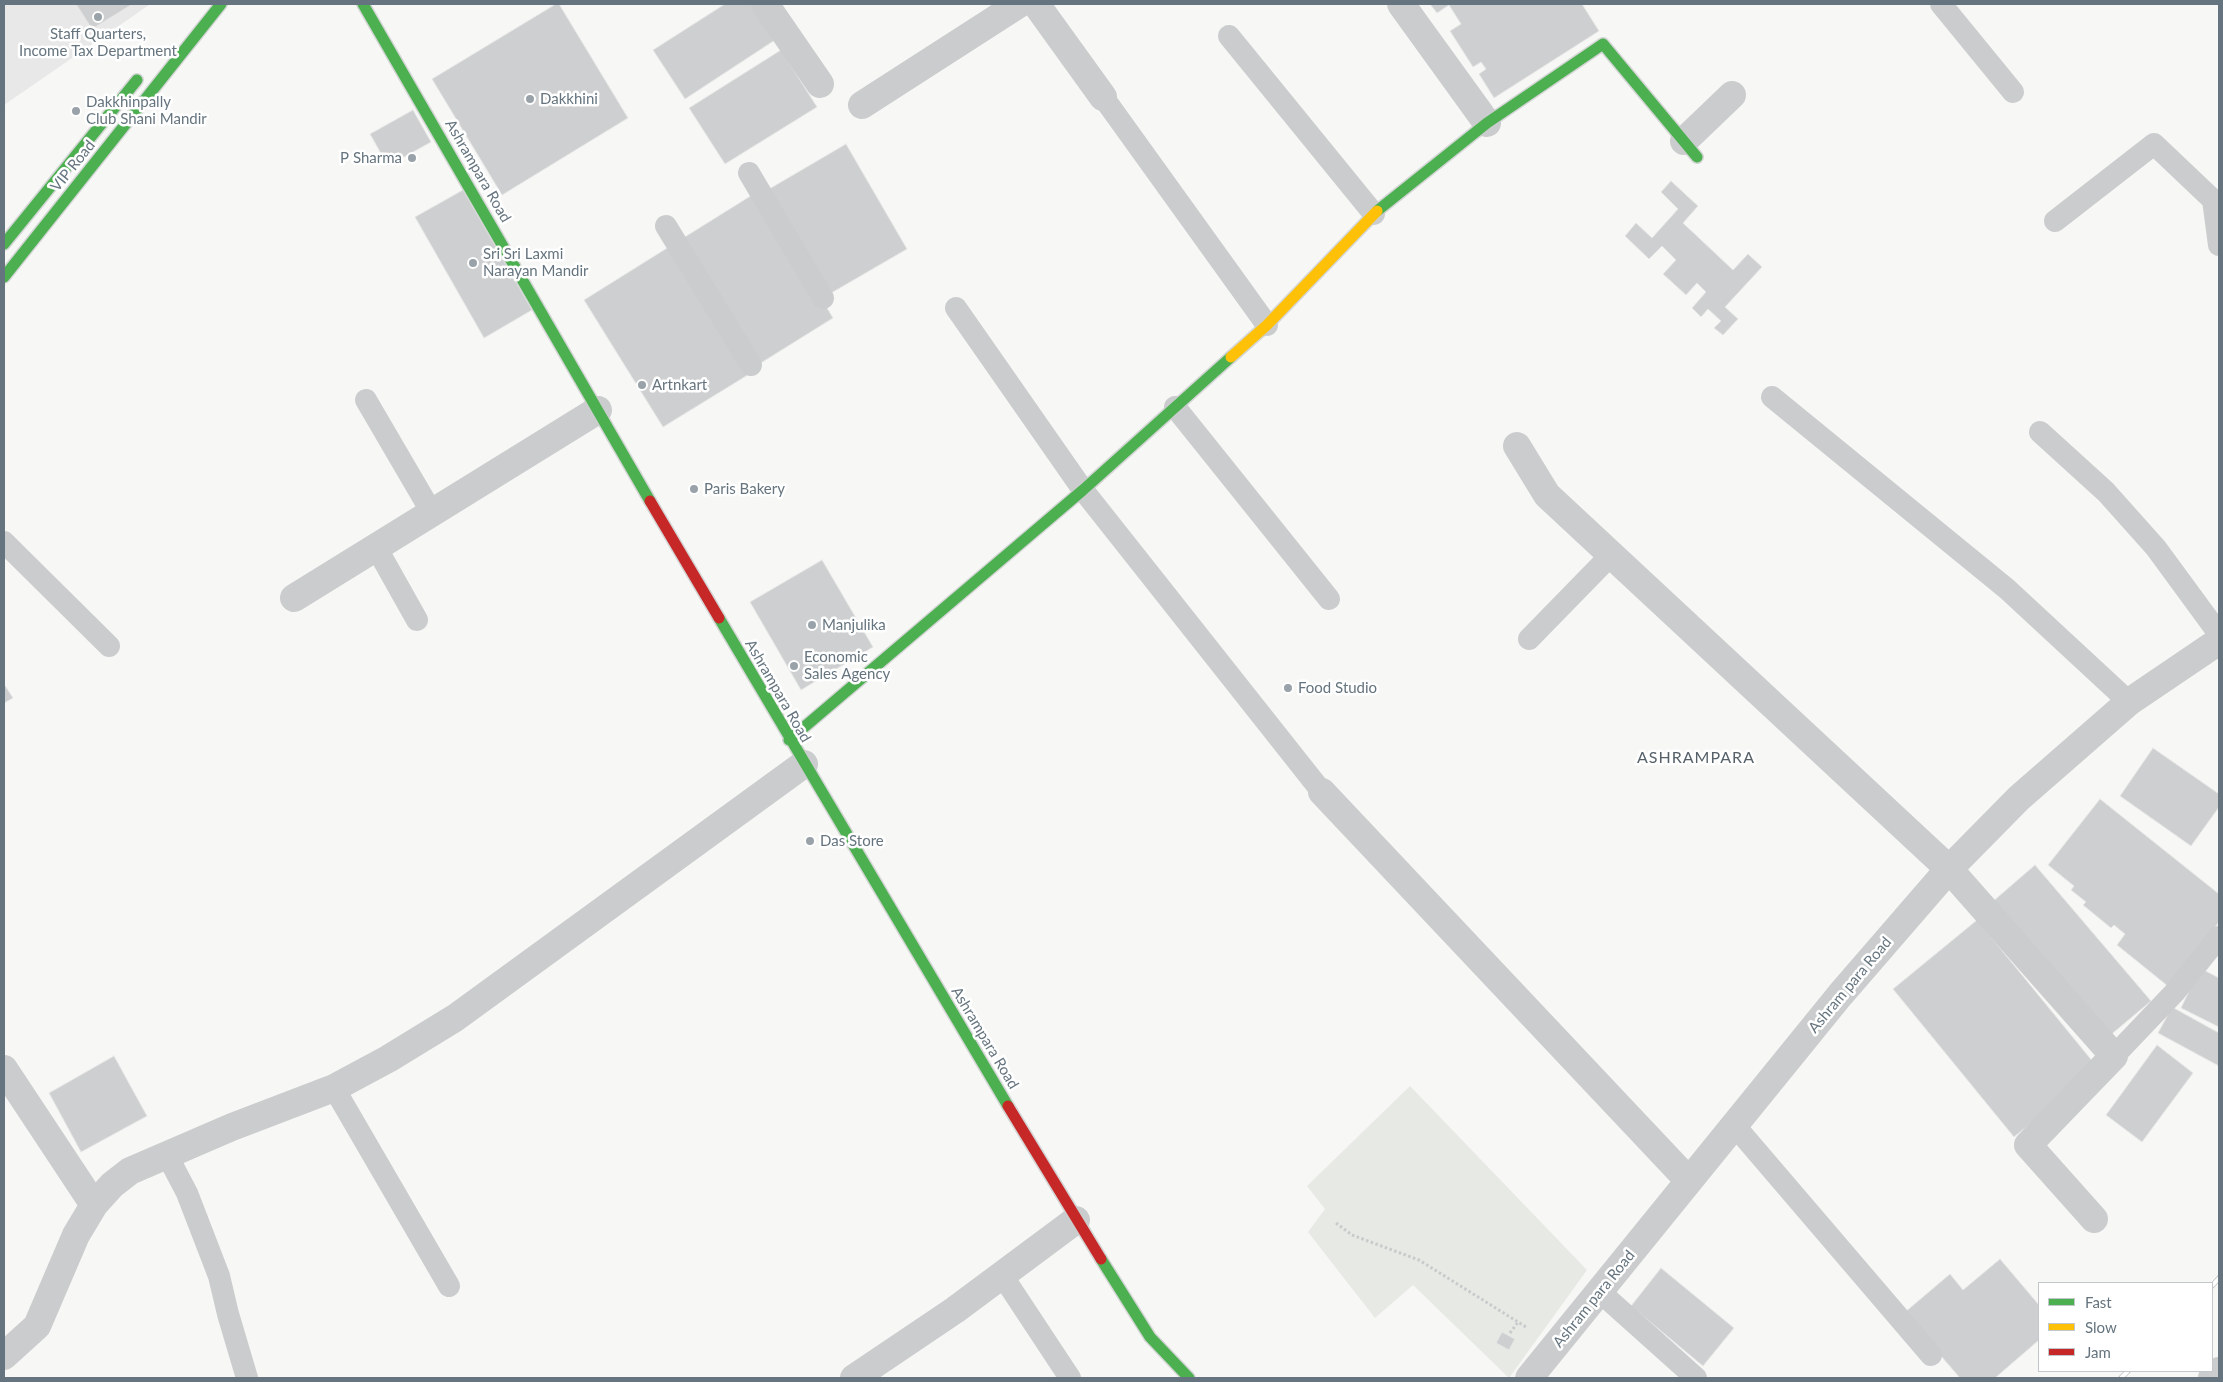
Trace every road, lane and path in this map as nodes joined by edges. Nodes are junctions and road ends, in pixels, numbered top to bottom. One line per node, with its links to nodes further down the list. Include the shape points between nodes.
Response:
1 (221, 4): 23 (street, VIP Road)
2 (363, 4): 31 (street, Ashrampara Road)
3 (765, 4): 10 (street)
4 (1019, 4): 14 (street)
5 (1036, 4): 13 (street)
6 (1401, 4): 15 (street)
7 (1941, 4): 11 (lane)
8 (1229, 36): 18 (lane)
9 (142, 73): 21 (street, VIP Road)
10 (820, 84)
11 (2013, 92)
12 (1732, 95): 16 (street)
13 (1103, 97): 26 (lane)
14 (862, 105)
15 (1487, 123): 16 (street, via 1603,44); 18 (street)
16 (1691, 149)
17 (749, 173): 24 (lane)
18 (1374, 214): 26 (street)
19 (2054, 221): 22 (lane, via 2154,144 2213,200)
20 (666, 226): 27 (lane)
21 (4, 244)
22 (2219, 245)
23 (4, 277)
24 (824, 298)
25 (956, 308): 34 (lane)
26 (1267, 325): 30 (street)
27 (752, 365)
28 (1772, 397): 46 (lane, via 2007,589)
29 (366, 400): 35 (lane)
30 (1175, 407): 34 (street); 40 (lane)
31 (598, 410): 35 (street); 47 (street, Ashrampara Road)
32 (2040, 432): 42 (lane, via 2106,492 2156,548)
33 (1517, 446): 38 (street, via 1548,495)
34 (1083, 490): 47 (street); 49 (lane)
35 (432, 512): 37 (street)
36 (4, 542): 45 (lane)
37 (376, 548): 39 (street); 41 (lane)
38 (1611, 555): 43 (lane); 50 (street)
39 (294, 598)
40 (1329, 598)
41 (417, 620)
42 (2219, 634)
43 (1529, 638)
44 (2219, 641): 46 (street, Ashram para Road)
45 (109, 646)
46 (2129, 702): 50 (street, Ashram para Road, via 2020,798)
47 (789, 740): 48 (street, Ashrampara Road)
48 (804, 764): 54 (street, via 455,1018); 60 (street, Ashrampara Road)
49 (1322, 792): 57 (street)
50 (1949, 869): 52 (street); 55 (street, Ashram para Road, via 1840,995)
51 (2219, 937): 52 (lane, via 2174,993)
52 (2114, 1056): 59 (street, via 2028,1144)
53 (4, 1070): 58 (street)
54 (334, 1088): 56 (street); 63 (lane)
55 (1735, 1126): 57 (street, Ashram para Road); 68 (lane)
56 (166, 1155): 58 (street, via 130,1171); 71 (lane, via 187,1193 216,1268)
57 (1690, 1181): 64 (street, Ashram para Road)
58 (94, 1204): 69 (street, via 76,1235 37,1326)
59 (2094, 1219)
60 (1076, 1220): 62 (street); 74 (street, Ashrampara Road, via 1150,1337)
61 (1336, 1223): 65 (path, via 1352,1235 1419,1260)
62 (1002, 1275): 72 (street); 73 (lane)
63 (449, 1286)
64 (1600, 1292): 67 (street, Ashram para Road); 76 (lane)
65 (1518, 1322): 66 (path); 67 (path)
66 (1510, 1333)
67 (1556, 1345): 75 (street, Ashram para Road)
68 (1931, 1355)
69 (4, 1356)
70 (2219, 1371): 77 (street)
71 (247, 1378)
72 (854, 1378)
73 (1070, 1378)
74 (1189, 1378)
75 (1529, 1378)
76 (1696, 1378)
77 (2212, 1378)

